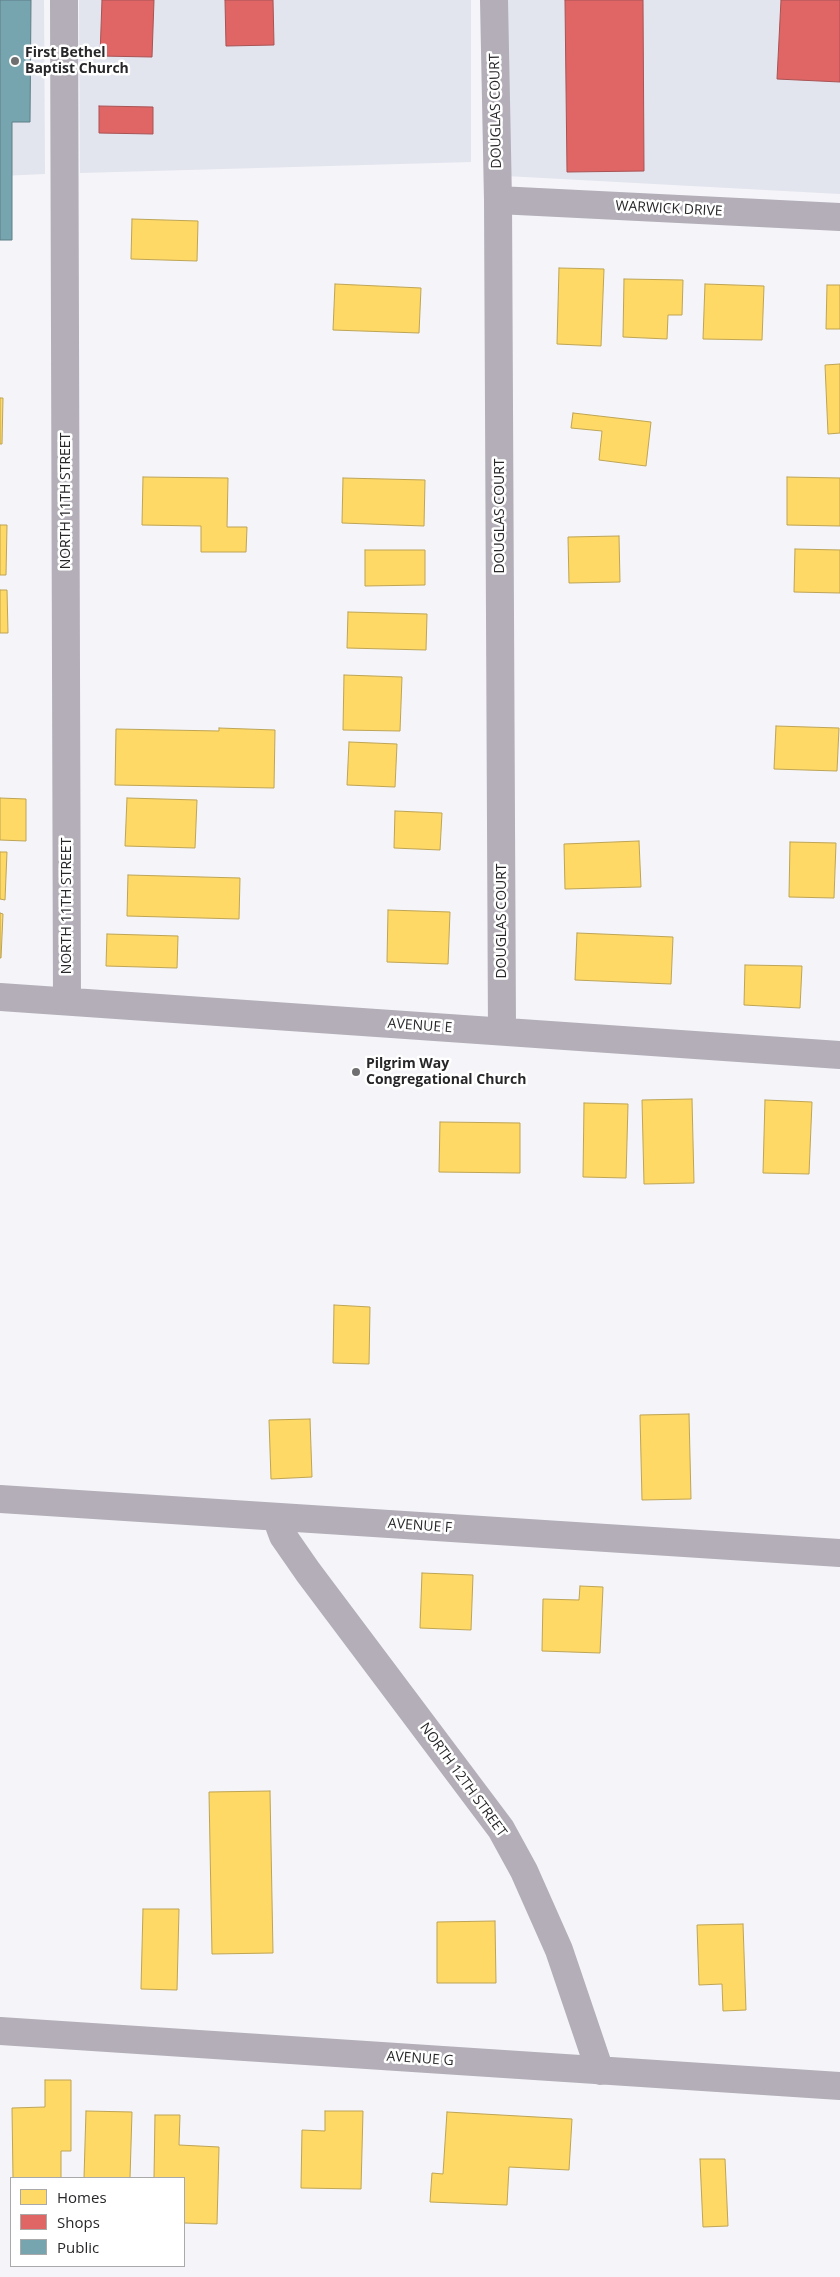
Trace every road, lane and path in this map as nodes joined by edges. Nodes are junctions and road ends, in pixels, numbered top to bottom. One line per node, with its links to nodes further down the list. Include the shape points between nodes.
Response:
1 (64, 0): 6 (street, NORTH 11TH STREET)
2 (494, 0): 3 (street, DOUGLAS COURT)
3 (498, 200): 4 (street, WARWICK DRIVE); 7 (street, DOUGLAS COURT)
4 (840, 217)
5 (0, 997): 6 (street, AVENUE E)
6 (67, 1001): 7 (street, AVENUE E)
7 (502, 1031): 8 (street, AVENUE E)
8 (840, 1055)
9 (0, 1499): 10 (street, AVENUE F)
10 (276, 1517): 11 (street, AVENUE F); 13 (street, NORTH 12TH STREET, via 283,1536 308,1572 501,1829 524,1871 559,1950)
11 (840, 1553)
12 (0, 2031): 13 (street, AVENUE G)
13 (600, 2071): 14 (street, AVENUE G)
14 (840, 2086)

